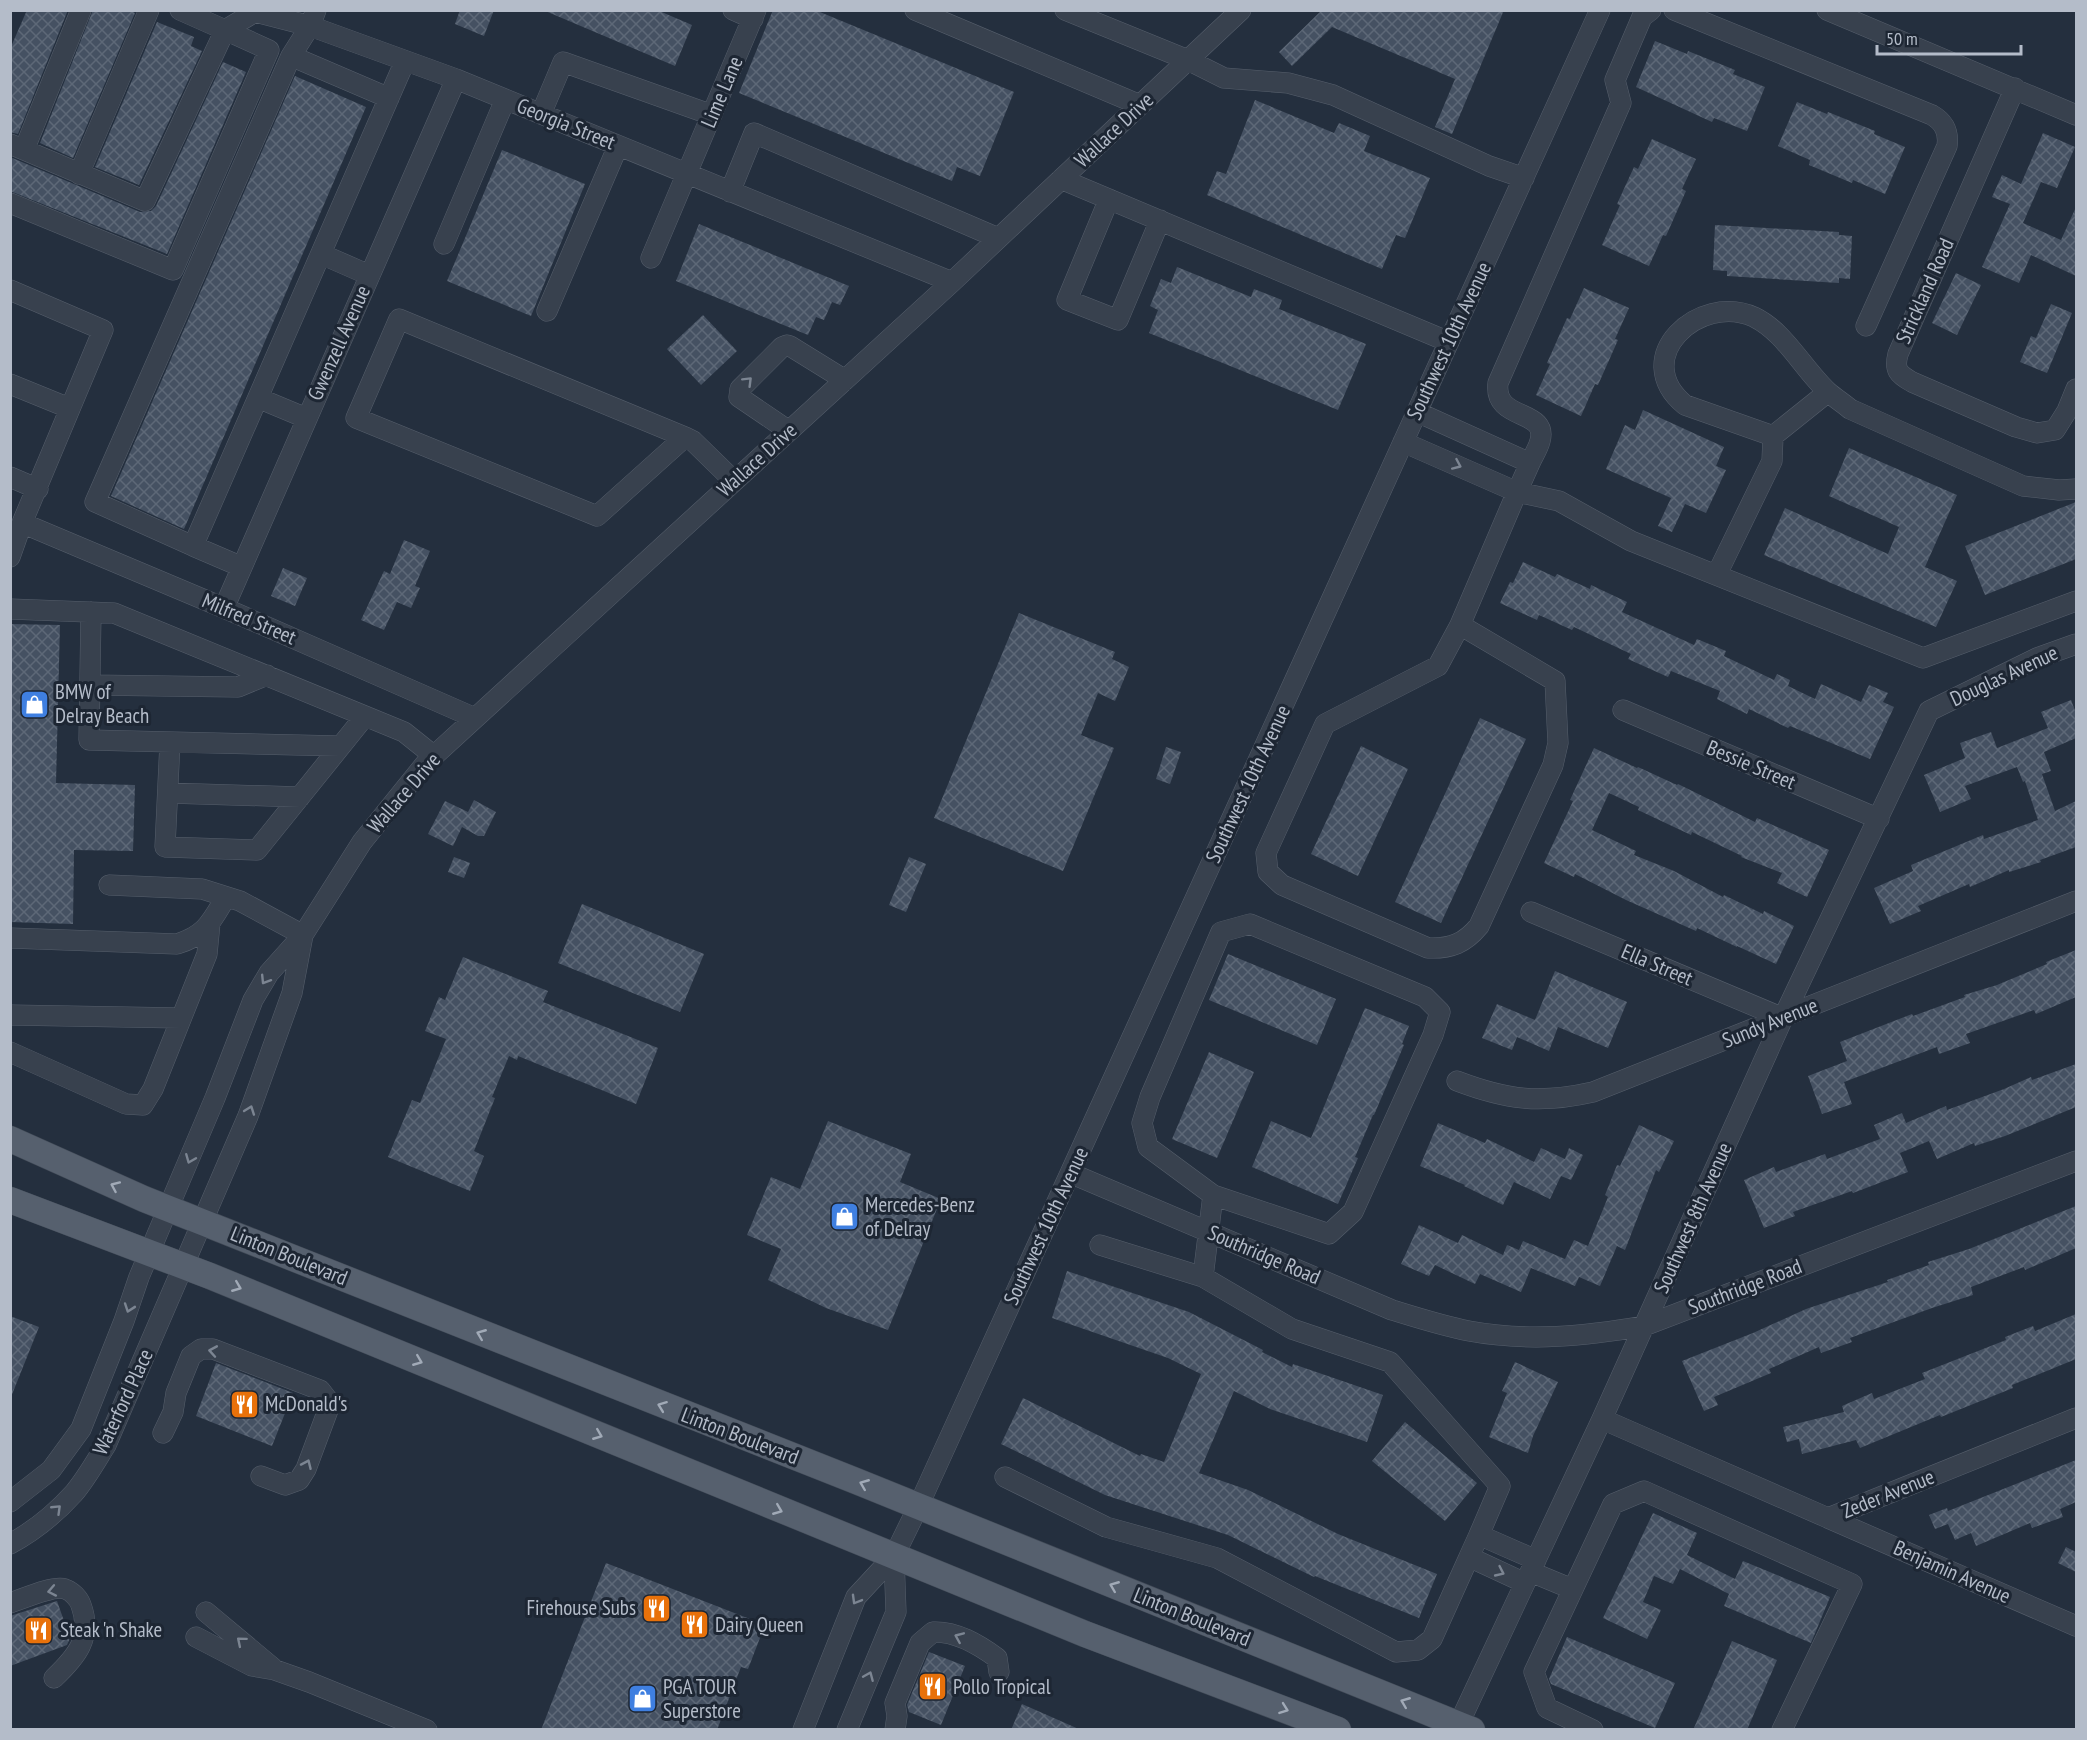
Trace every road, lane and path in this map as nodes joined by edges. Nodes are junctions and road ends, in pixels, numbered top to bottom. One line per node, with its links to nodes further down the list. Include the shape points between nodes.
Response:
1 (81, 10): 27 (street)
2 (149, 10): 28 (street)
3 (180, 10): 14 (street)
4 (733, 10): 12 (street)
5 (915, 10): 22 (street)
6 (1065, 10): 16 (street)
7 (1241, 10): 16 (street, Wallace Drive)
8 (1600, 10): 30 (street, Southwest 10th Avenue)
9 (1651, 10): 58 (street, via 1642,17 1615,80 1621,103 1498,383 1501,403 1530,418 1539,428 1540,441)
10 (1674, 10): 44 (street, via 1932,115 1944,124 1947,146)
11 (1827, 10): 19 (street)
12 (754, 15): 24 (street, Lime Lane)
13 (313, 18): 14 (street, Georgia Street, via 255,12); 15 (street); 17 (street, Georgia Street)
14 (225, 30): 28 (street, via 145,201); 34 (street, via 269,51 173,270)
15 (291, 56): 20 (street); 65 (street, via 95,502)
16 (1188, 60): 22 (street, Wallace Drive); 30 (street, via 1224,78 1288,83 1333,95)
17 (405, 61): 18 (street, Georgia Street); 20 (street)
18 (456, 79): 21 (street, Georgia Street); 40 (street, Gwenzell Avenue)
19 (2015, 88): 25 (street); 48 (street, Strickland Road, via 1895,364 1901,376 1912,382 2037,433 2055,430)
20 (389, 98): 38 (street)
21 (505, 100): 23 (street, Georgia Street); 37 (street)
22 (1140, 105): 31 (street, Wallace Drive)
23 (541, 114): 24 (street, via 563,62); 26 (street, Georgia Street)
24 (712, 115): 29 (street, Lime Lane)
25 (2076, 115)
26 (618, 146): 29 (street, Georgia Street); 43 (street)
27 (17, 147): 28 (street)
28 (79, 174)
29 (687, 174): 32 (street, Georgia Street); 39 (street, Lime Lane)
30 (1524, 178): 45 (street, Southwest 10th Avenue)
31 (1061, 179): 33 (street); 36 (street, Wallace Drive)
32 (730, 192): 36 (street, via 754,133); 41 (street, Georgia Street)
33 (1109, 199): 35 (street); 35 (street, via 1067,300 1118,320)
34 (10, 202)
35 (1160, 220): 45 (street)
36 (998, 238): 41 (street, Wallace Drive)
37 (444, 244)
38 (321, 254): 40 (street); 50 (street)
39 (651, 258)
40 (369, 275): 53 (street, Gwenzell Avenue)
41 (952, 282): 46 (street, Wallace Drive)
42 (10, 290): 51 (street, via 103,330)
43 (547, 311)
44 (1866, 326)
45 (1449, 342): 52 (street, Southwest 10th Avenue)
46 (845, 380): 54 (street, Wallace Drive); 54 (street, one-way to 46, via 738,393 782,346 790,346)
47 (10, 384): 51 (street)
48 (2076, 390)
49 (1828, 392): 55 (street); 55 (street, via 1772,330 1753,317 1730,312 1707,314 1687,325 1671,341 1665,354 1663,369 1674,396 1685,405); 62 (street, via 1850,409 2023,486)
50 (258, 398): 53 (street); 65 (street)
51 (69, 408): 61 (street)
52 (1417, 412): 57 (street, Southwest 10th Avenue); 58 (street)
53 (306, 418): 67 (street, Gwenzell Avenue)
54 (789, 431): 60 (street, Wallace Drive)
55 (1773, 436): 68 (street, via 1772,461)
56 (685, 437): 56 (street, via 399,319 356,418 597,516); 60 (street)
57 (1403, 442): 63 (street, one-way to 63); 101 (street, Southwest 10th Avenue)
58 (1530, 463): 63 (street)
59 (10, 477): 61 (street)
60 (734, 481): 80 (street, Wallace Drive)
61 (38, 489): 64 (street)
62 (2076, 489)
63 (1517, 492): 68 (street, via 1558,501 1631,541); 73 (street)
64 (22, 523): 66 (street); 70 (street, Milfred Street)
65 (193, 546): 67 (street)
66 (10, 557)
67 (242, 567): 70 (street, Gwenzell Avenue)
68 (1717, 574): 69 (street, via 1923,658)
69 (2076, 601)
70 (224, 608): 80 (street, Milfred Street)
71 (10, 609): 72 (street)
72 (91, 612): 75 (street, via 114,613); 76 (street)
73 (1460, 625): 73 (street, via 1438,666 1325,724 1266,854 1268,872 1282,885 1428,948 1457,945 1479,926 1553,765 1558,743 1555,681)
74 (2076, 644): 77 (street, Douglas Avenue, via 2037,658)
75 (267, 675): 76 (street, via 238,687); 79 (street)
76 (90, 685): 81 (street, via 88,740)
77 (1932, 709): 86 (street, Southwest 8th Avenue)
78 (1623, 710): 86 (street, Bessie Street)
79 (364, 716): 82 (street); 83 (street, via 404,732)
80 (475, 718): 83 (street, Wallace Drive)
81 (170, 742): 82 (street); 84 (street)
82 (340, 746): 85 (street)
83 (434, 756): 92 (street, Wallace Drive, via 362,842)
84 (168, 792): 85 (street); 85 (street, via 165,847 257,849)
85 (300, 797)
86 (1879, 819): 96 (street, Southwest 8th Avenue)
87 (109, 885): 88 (street, via 202,889)
88 (226, 897): 91 (street); 92 (street)
89 (2076, 901): 96 (street, Sundy Avenue)
90 (1532, 912): 96 (street, Ella Street)
91 (210, 923): 93 (street, via 195,938 177,944); 95 (street, via 207,954)
92 (303, 935): 104 (street, Wallace Drive, one-way to 104, via 268,973 253,1000); 105 (street, Wallace Drive, one-way to 92, via 248,1116 292,993)
93 (10, 938)
94 (10, 1015): 95 (street)
95 (181, 1018): 97 (street, via 153,1089 143,1104 126,1104)
96 (1783, 1018): 98 (street, Sundy Avenue, via 1608,1087 1565,1098 1508,1097); 111 (street, Southwest 8th Avenue)
97 (10, 1052)
98 (1457, 1081)
99 (10, 1139): 104 (main road, Linton Boulevard, one-way to 99)
100 (2076, 1161): 111 (street, Southridge Road)
101 (1070, 1173): 106 (street, Southridge Road); 118 (street, Southwest 10th Avenue)
102 (1213, 1195): 102 (street, via 1148,1147 1142,1123 1221,932 1250,924 1425,997 1440,1012 1353,1212 1329,1234); 106 (street)
103 (10, 1200): 108 (main road)
104 (169, 1209): 105 (main road, Linton Boulevard); 108 (street, Wallace Drive)
105 (201, 1221): 109 (street, Wallace Drive); 118 (main road, Linton Boulevard, one-way to 105)
106 (1208, 1231): 110 (street); 111 (street, Southridge Road, via 1392,1310 1449,1327 1519,1337 1559,1337)
107 (1100, 1245): 110 (street)
108 (150, 1254): 109 (main road); 117 (street, Waterford Place, one-way to 117, via 81,1429 51,1470)
109 (183, 1266): 121 (street, Waterford Place, one-way to 109, via 24,1537 75,1492 106,1445); 122 (main road, one-way to 122)
110 (1203, 1277): 120 (street, via 1292,1329 1390,1362 1500,1486)
111 (1644, 1326): 113 (street, Southwest 8th Avenue)
112 (2076, 1418): 119 (street, Zeder Avenue)
113 (1602, 1419): 119 (street, Zeder Avenue); 124 (street, Southwest 8th Avenue)
114 (163, 1433): 115 (street, one-way to 114, via 285,1485 299,1480 328,1410 327,1399 320,1390 213,1348 201,1349 191,1356)
115 (261, 1476)
116 (1005, 1477): 123 (street, via 1106,1527 1217,1558 1396,1652 1418,1650 1432,1639)
117 (10, 1502)
118 (918, 1507): 122 (street, Southwest 10th Avenue); 133 (main road, Linton Boulevard, one-way to 118)
119 (1828, 1518): 128 (street, Benjamin Avenue)
120 (1479, 1535): 123 (street); 124 (street)
121 (10, 1544)
122 (894, 1556): 135 (street, Southwest 10th Avenue, one-way to 135, via 856,1597); 136 (street, Southwest 10th Avenue, one-way to 122, via 896,1612); 138 (main road, one-way to 138)
123 (1469, 1557): 124 (street, one-way to 124)
124 (1531, 1572): 125 (street); 133 (street, Southwest 8th Avenue)
125 (1572, 1589): 139 (street, via 1534,1672 1547,1708); 140 (street, via 1613,1504 1644,1491 1852,1584)
126 (10, 1603): 132 (street, one-way to 126, via 73,1660 84,1639 85,1617 79,1599 65,1589 53,1589)
127 (206, 1612): 130 (street, one-way to 127)
128 (2076, 1626)
129 (196, 1637): 130 (street, via 252,1666)
130 (275, 1670): 134 (street)
131 (999, 1672): 137 (street, one-way to 137, via 997,1658 983,1647 947,1632 933,1632 920,1643 895,1703)
132 (54, 1678)
133 (1462, 1728)
134 (427, 1730)
135 (803, 1730)
136 (847, 1730)
137 (895, 1730)
138 (1338, 1730)
139 (1593, 1730)
140 (1782, 1730)

